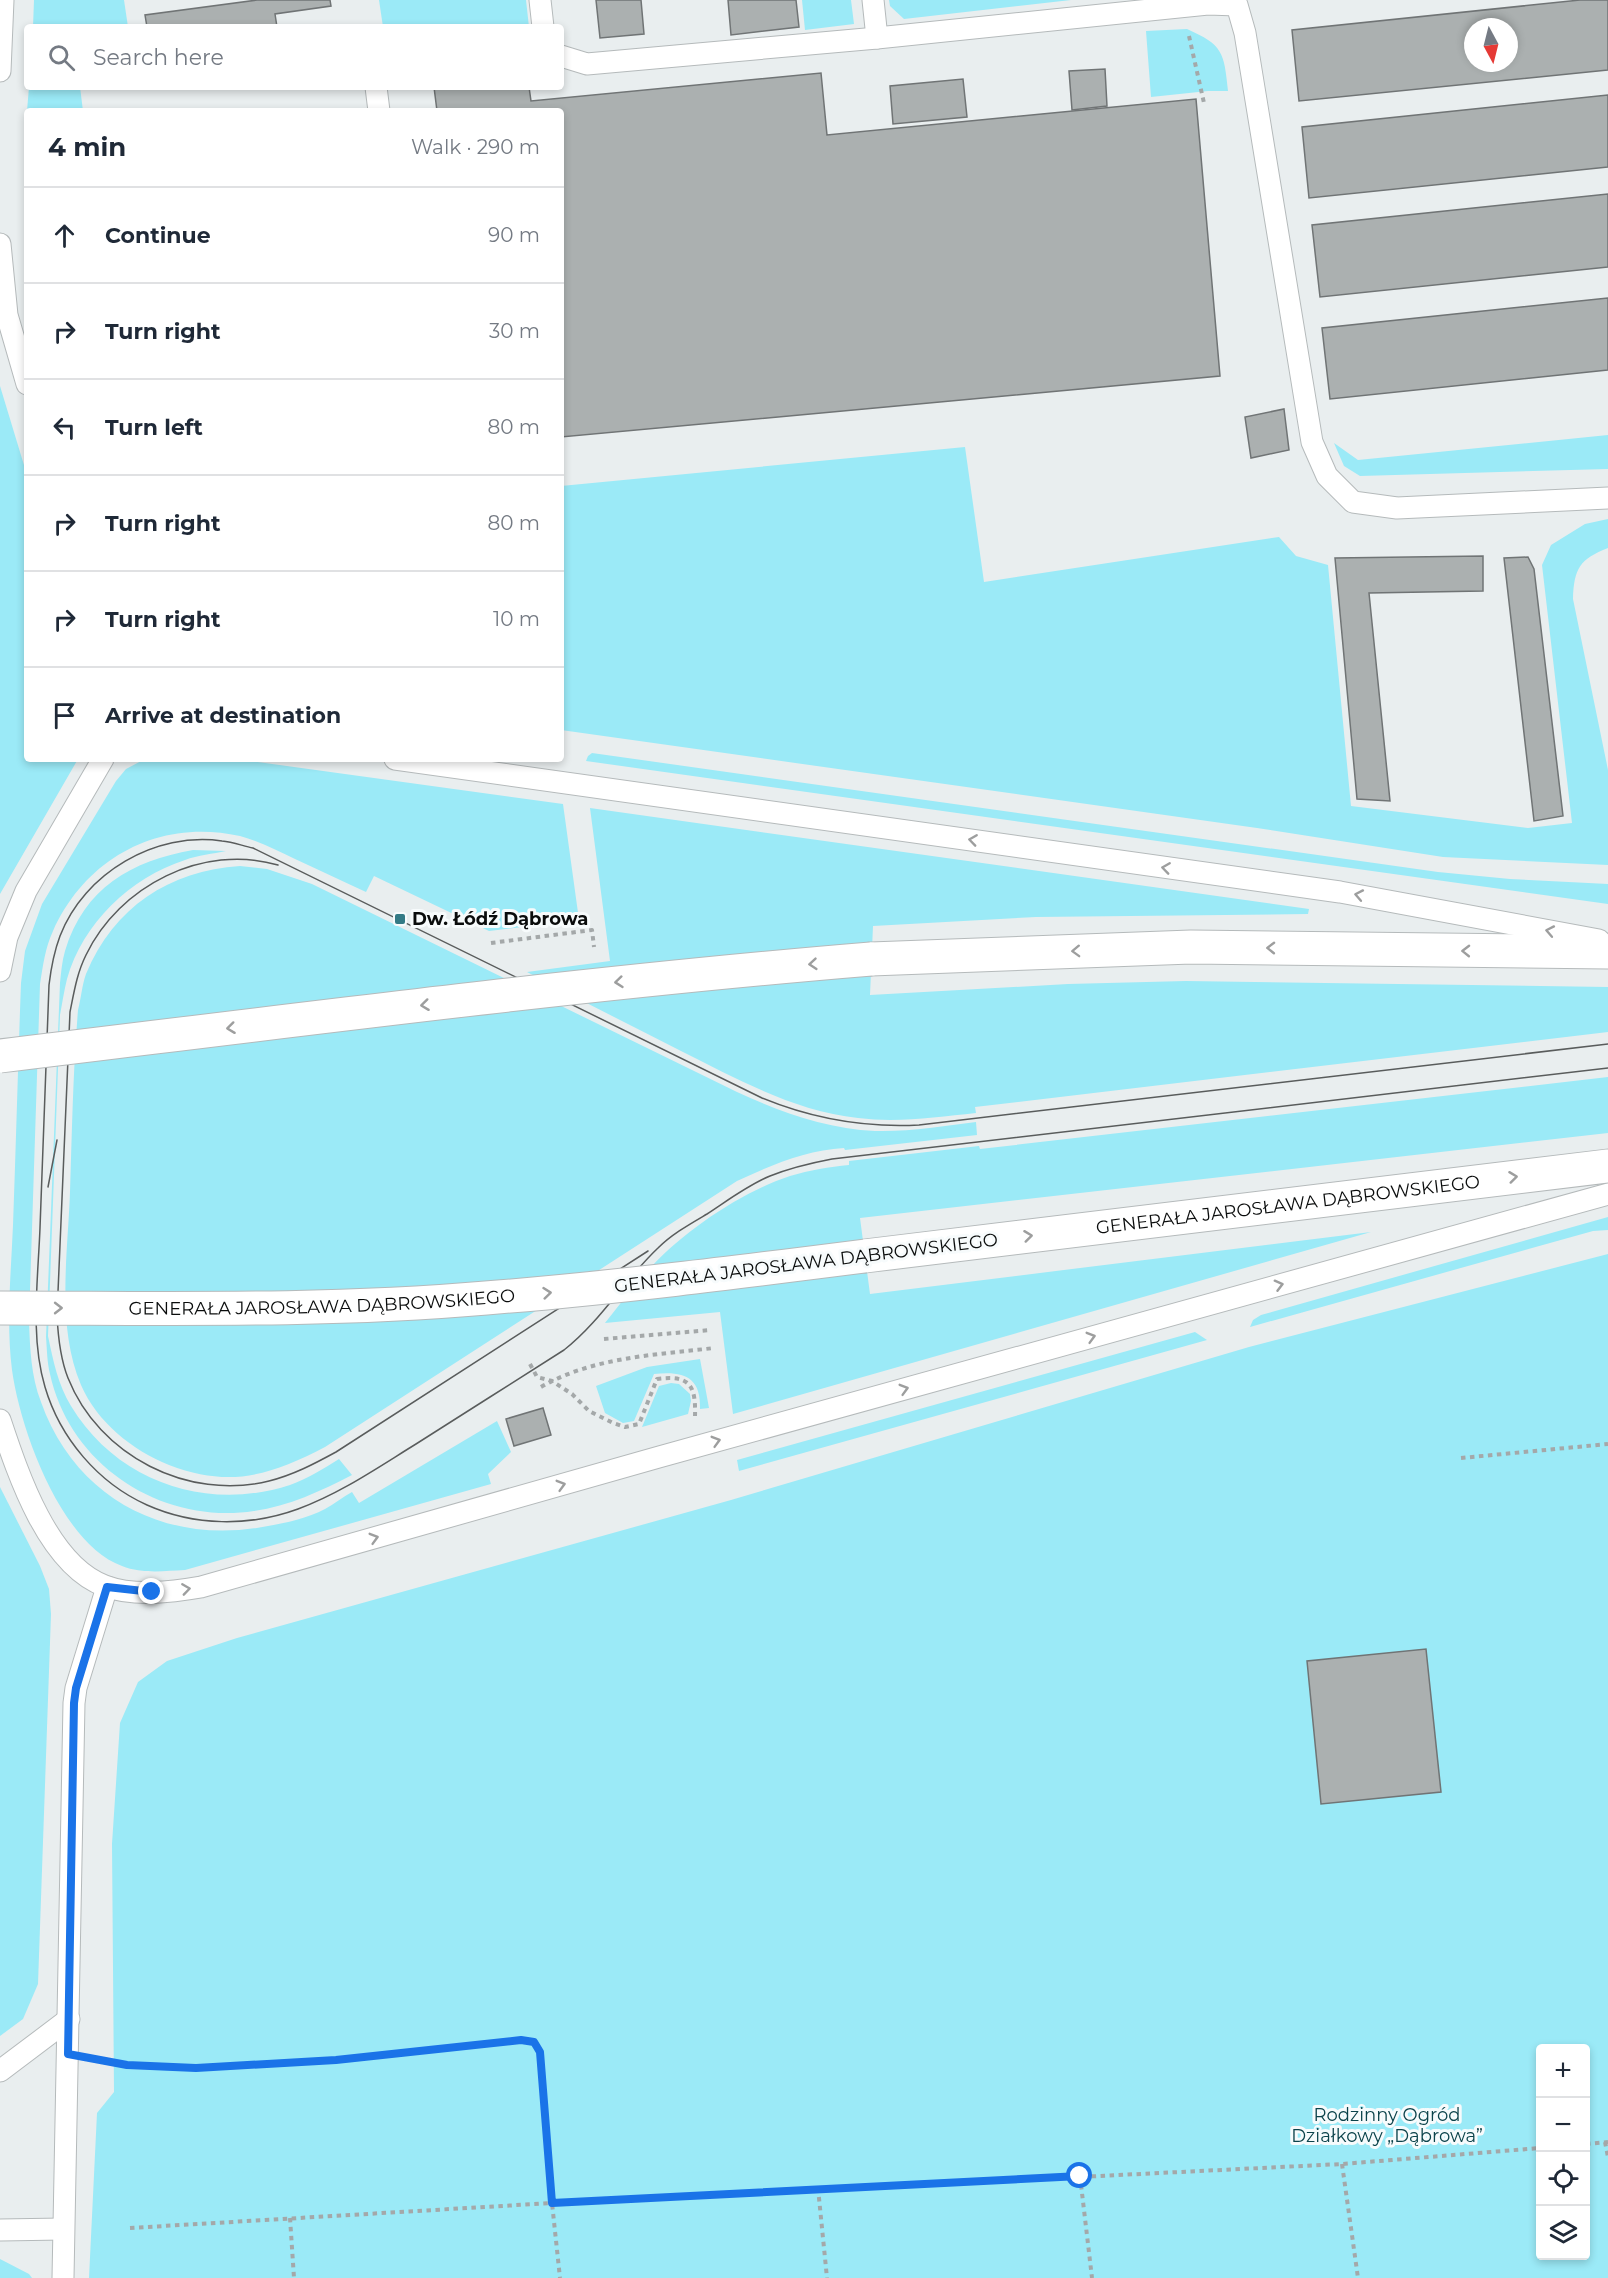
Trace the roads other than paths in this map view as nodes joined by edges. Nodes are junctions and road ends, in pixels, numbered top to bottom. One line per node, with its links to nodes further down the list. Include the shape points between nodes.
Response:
1 (3, 0): 7 (lane)
2 (540, 0): 4 (lane)
3 (873, 0): 5 (lane)
4 (543, 24)
5 (877, 38): 6 (lane, via 587,64); 12 (lane, via 1183,6 1237,5 1245,33 1312,442 1327,476 1353,502 1396,508)
6 (564, 57)
7 (0, 71)
8 (376, 90): 9 (lane)
9 (379, 108)
10 (0, 244): 11 (lane, via 7,315)
11 (24, 374)
12 (1608, 498)
13 (101, 762): 17 (lane, via 26,891 7,937)
14 (416, 762): 15 (lane, one-way to 14, via 1340,892)
15 (1608, 942)
16 (1608, 952): 18 (main road, one-way to 18, bridge, via 1191,947 871,959 579,986)
17 (0, 971)
18 (0, 1056)
19 (1608, 1166): 21 (main road, GENERAŁA JAROSŁAWA DĄBROWSKIEGO, one-way to 19, bridge, via 240,1309 463,1300 670,1281)
20 (1608, 1194): 23 (lane, one-way to 20, via 152,1592 201,1587)
21 (0, 1308)
22 (0, 1420): 23 (lane, via 32,1504 49,1534 78,1571)
23 (107, 1587): 24 (lane, via 74,1703)
24 (69, 2019): 25 (lane); 26 (lane)
25 (0, 2071)
26 (63, 2229): 27 (lane); 28 (lane)
27 (0, 2230)
28 (63, 2278)

